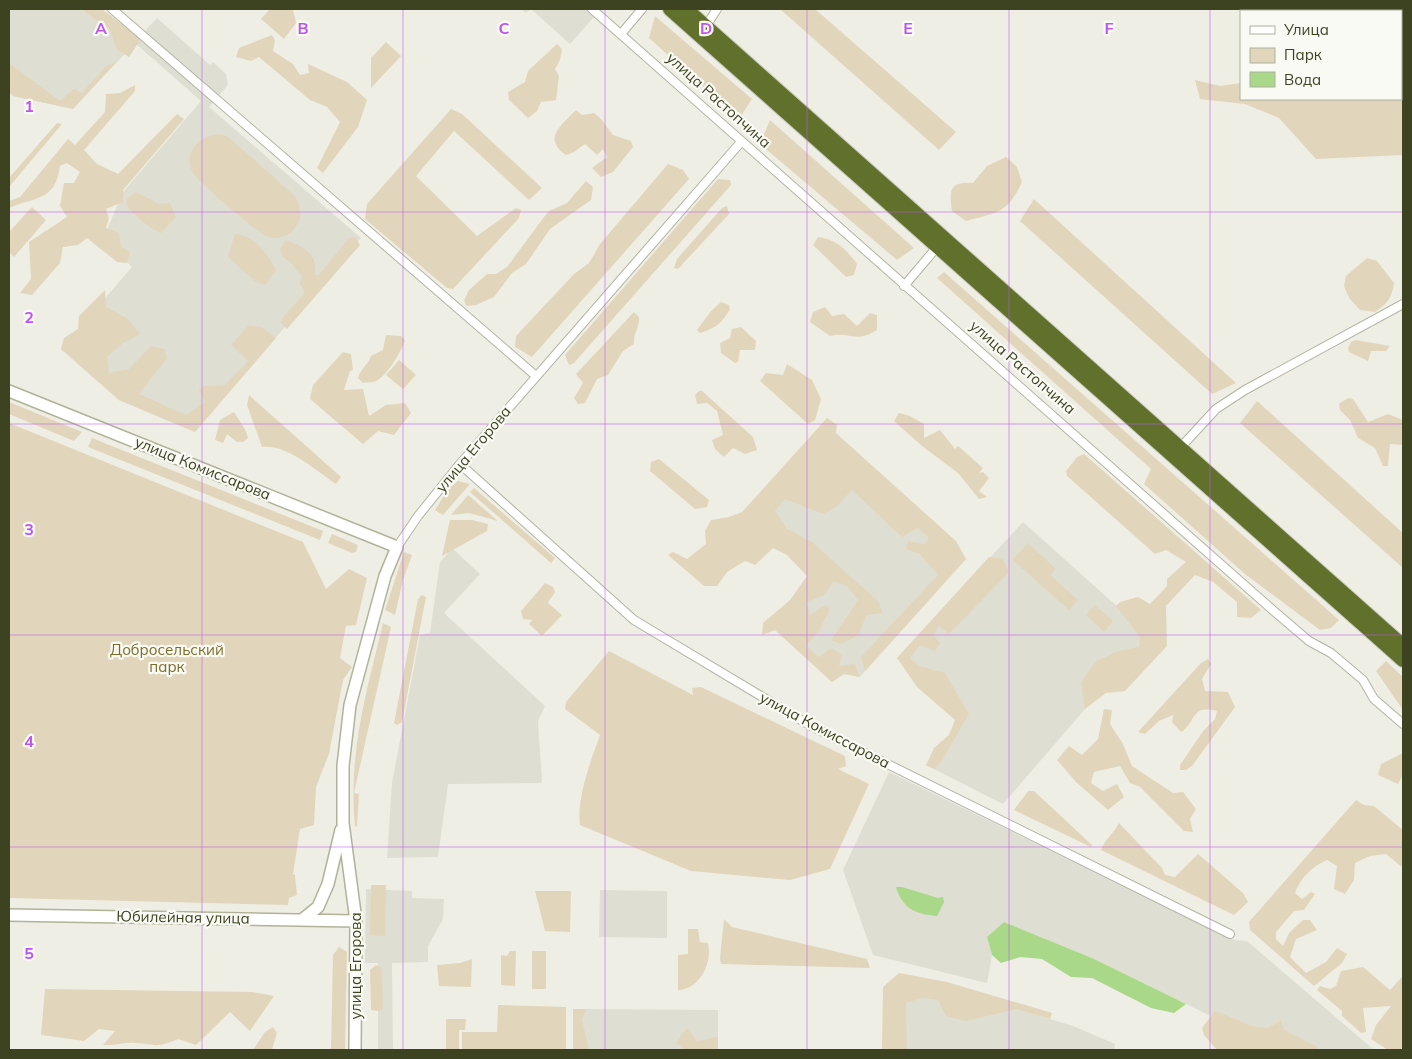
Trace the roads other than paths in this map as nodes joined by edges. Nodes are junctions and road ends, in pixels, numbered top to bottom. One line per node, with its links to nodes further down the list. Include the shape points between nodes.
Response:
1 (112, 9): 13 (street)
2 (592, 9): 8 (street, улица Растопчина)
3 (642, 9): 8 (street)
4 (670, 9): 10 (highway)
5 (686, 9): 7 (highway)
6 (717, 9): 7 (street)
7 (706, 26): 15 (highway)
8 (621, 34): 9 (street, улица Растопчина)
9 (741, 142): 11 (street, улица Растопчина); 13 (street, улица Егорова)
10 (936, 247): 11 (street); 19 (highway)
11 (904, 286): 20 (street, улица Растопчина, via 1058,418 1281,618 1363,680 1374,699)
12 (1403, 304): 15 (street, via 1245,390 1216,409)
13 (536, 376): 16 (street, улица Егорова)
14 (9, 391): 17 (main road, улица Комиссарова)
15 (1181, 447): 18 (highway)
16 (460, 464): 17 (street, улица Егорова); 25 (street, улица Комиссарова, via 634,620 811,726)
17 (397, 547): 21 (main road, улица Егорова, via 384,576 350,705 343,766)
18 (1403, 646)
19 (1403, 660)
20 (1403, 724)
21 (343, 823): 23 (main road, улица Егорова, via 328,884 318,907); 24 (main road, улица Егорова)
22 (9, 915): 23 (main road, Юбилейная улица)
23 (303, 919): 24 (main road, Юбилейная улица)
24 (356, 921): 26 (main road, улица Егорова)
25 (1230, 934)
26 (355, 1050)

